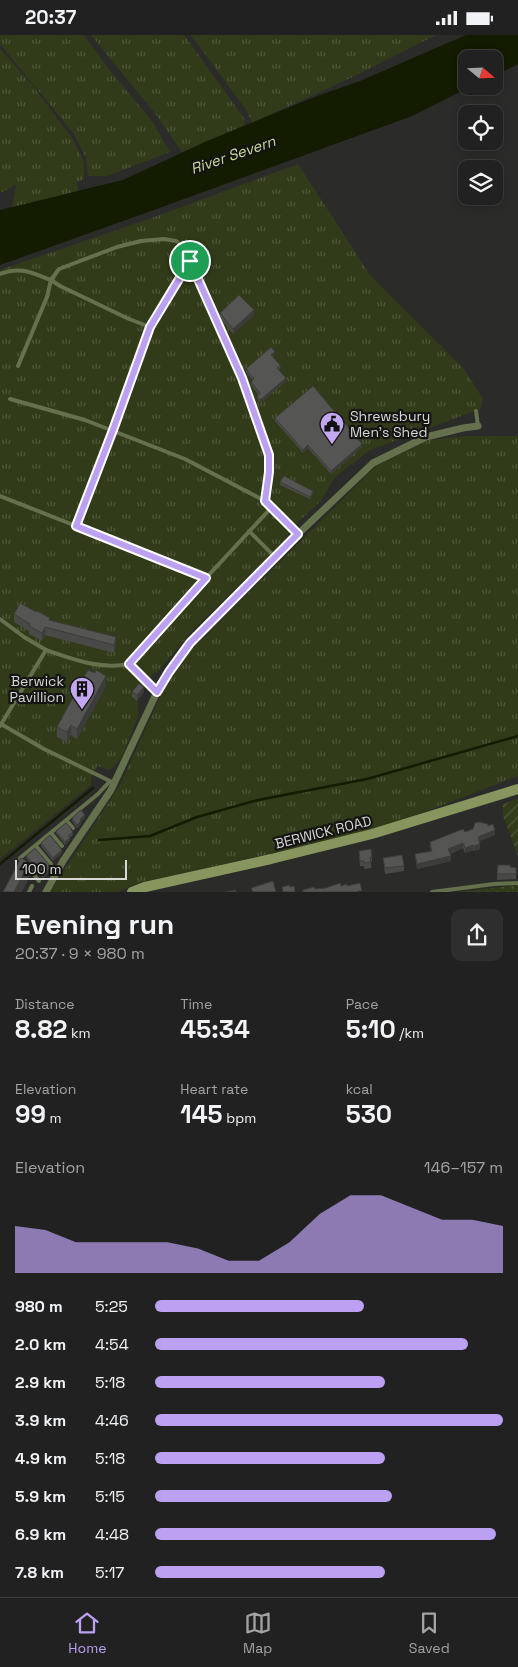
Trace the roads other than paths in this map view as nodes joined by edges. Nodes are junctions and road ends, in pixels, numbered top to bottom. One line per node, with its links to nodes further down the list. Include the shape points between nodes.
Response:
1 (190, 261): 3 (lane, via 184,247 176,241 141,241 59,269); 4 (lane); 11 (lane, via 242,378 269,455)
2 (0, 274): 3 (lane, via 22,269)
3 (51, 280): 4 (lane); 5 (lane)
4 (150, 327): 9 (lane)
5 (18, 366)
6 (10, 399): 9 (lane)
7 (476, 411): 8 (lane)
8 (478, 426): 15 (street, via 426,437 373,463)
9 (113, 430): 11 (lane, via 185,459); 13 (lane)
10 (0, 496): 13 (lane)
11 (265, 501): 12 (lane)
12 (271, 508): 14 (lane); 15 (lane)
13 (76, 526): 17 (lane)
14 (249, 531): 16 (lane); 17 (lane)
15 (298, 534): 16 (street)
16 (275, 557): 21 (street, via 190,643)
17 (206, 578): 20 (lane)
18 (0, 619): 19 (lane)
19 (46, 650): 20 (lane, via 90,664 115,667); 22 (lane)
20 (129, 664): 21 (lane)
21 (157, 692): 23 (street)
22 (0, 725): 23 (lane)
23 (113, 783): 25 (lane); 37 (street)
24 (518, 789): 38 (main road, BERWICK ROAD, via 372,834)
25 (66, 820): 26 (lane); 27 (lane)
26 (72, 828)
27 (51, 833): 28 (lane); 29 (lane)
28 (36, 846): 30 (lane, via 20,858); 31 (lane)
29 (62, 846)
30 (23, 861): 32 (lane); 33 (lane)
31 (51, 864)
32 (18, 869)
33 (39, 881)
34 (518, 883): 39 (lane)
35 (32, 886): 36 (lane)
36 (29, 892)
37 (46, 892)
38 (132, 892)
39 (432, 892)

